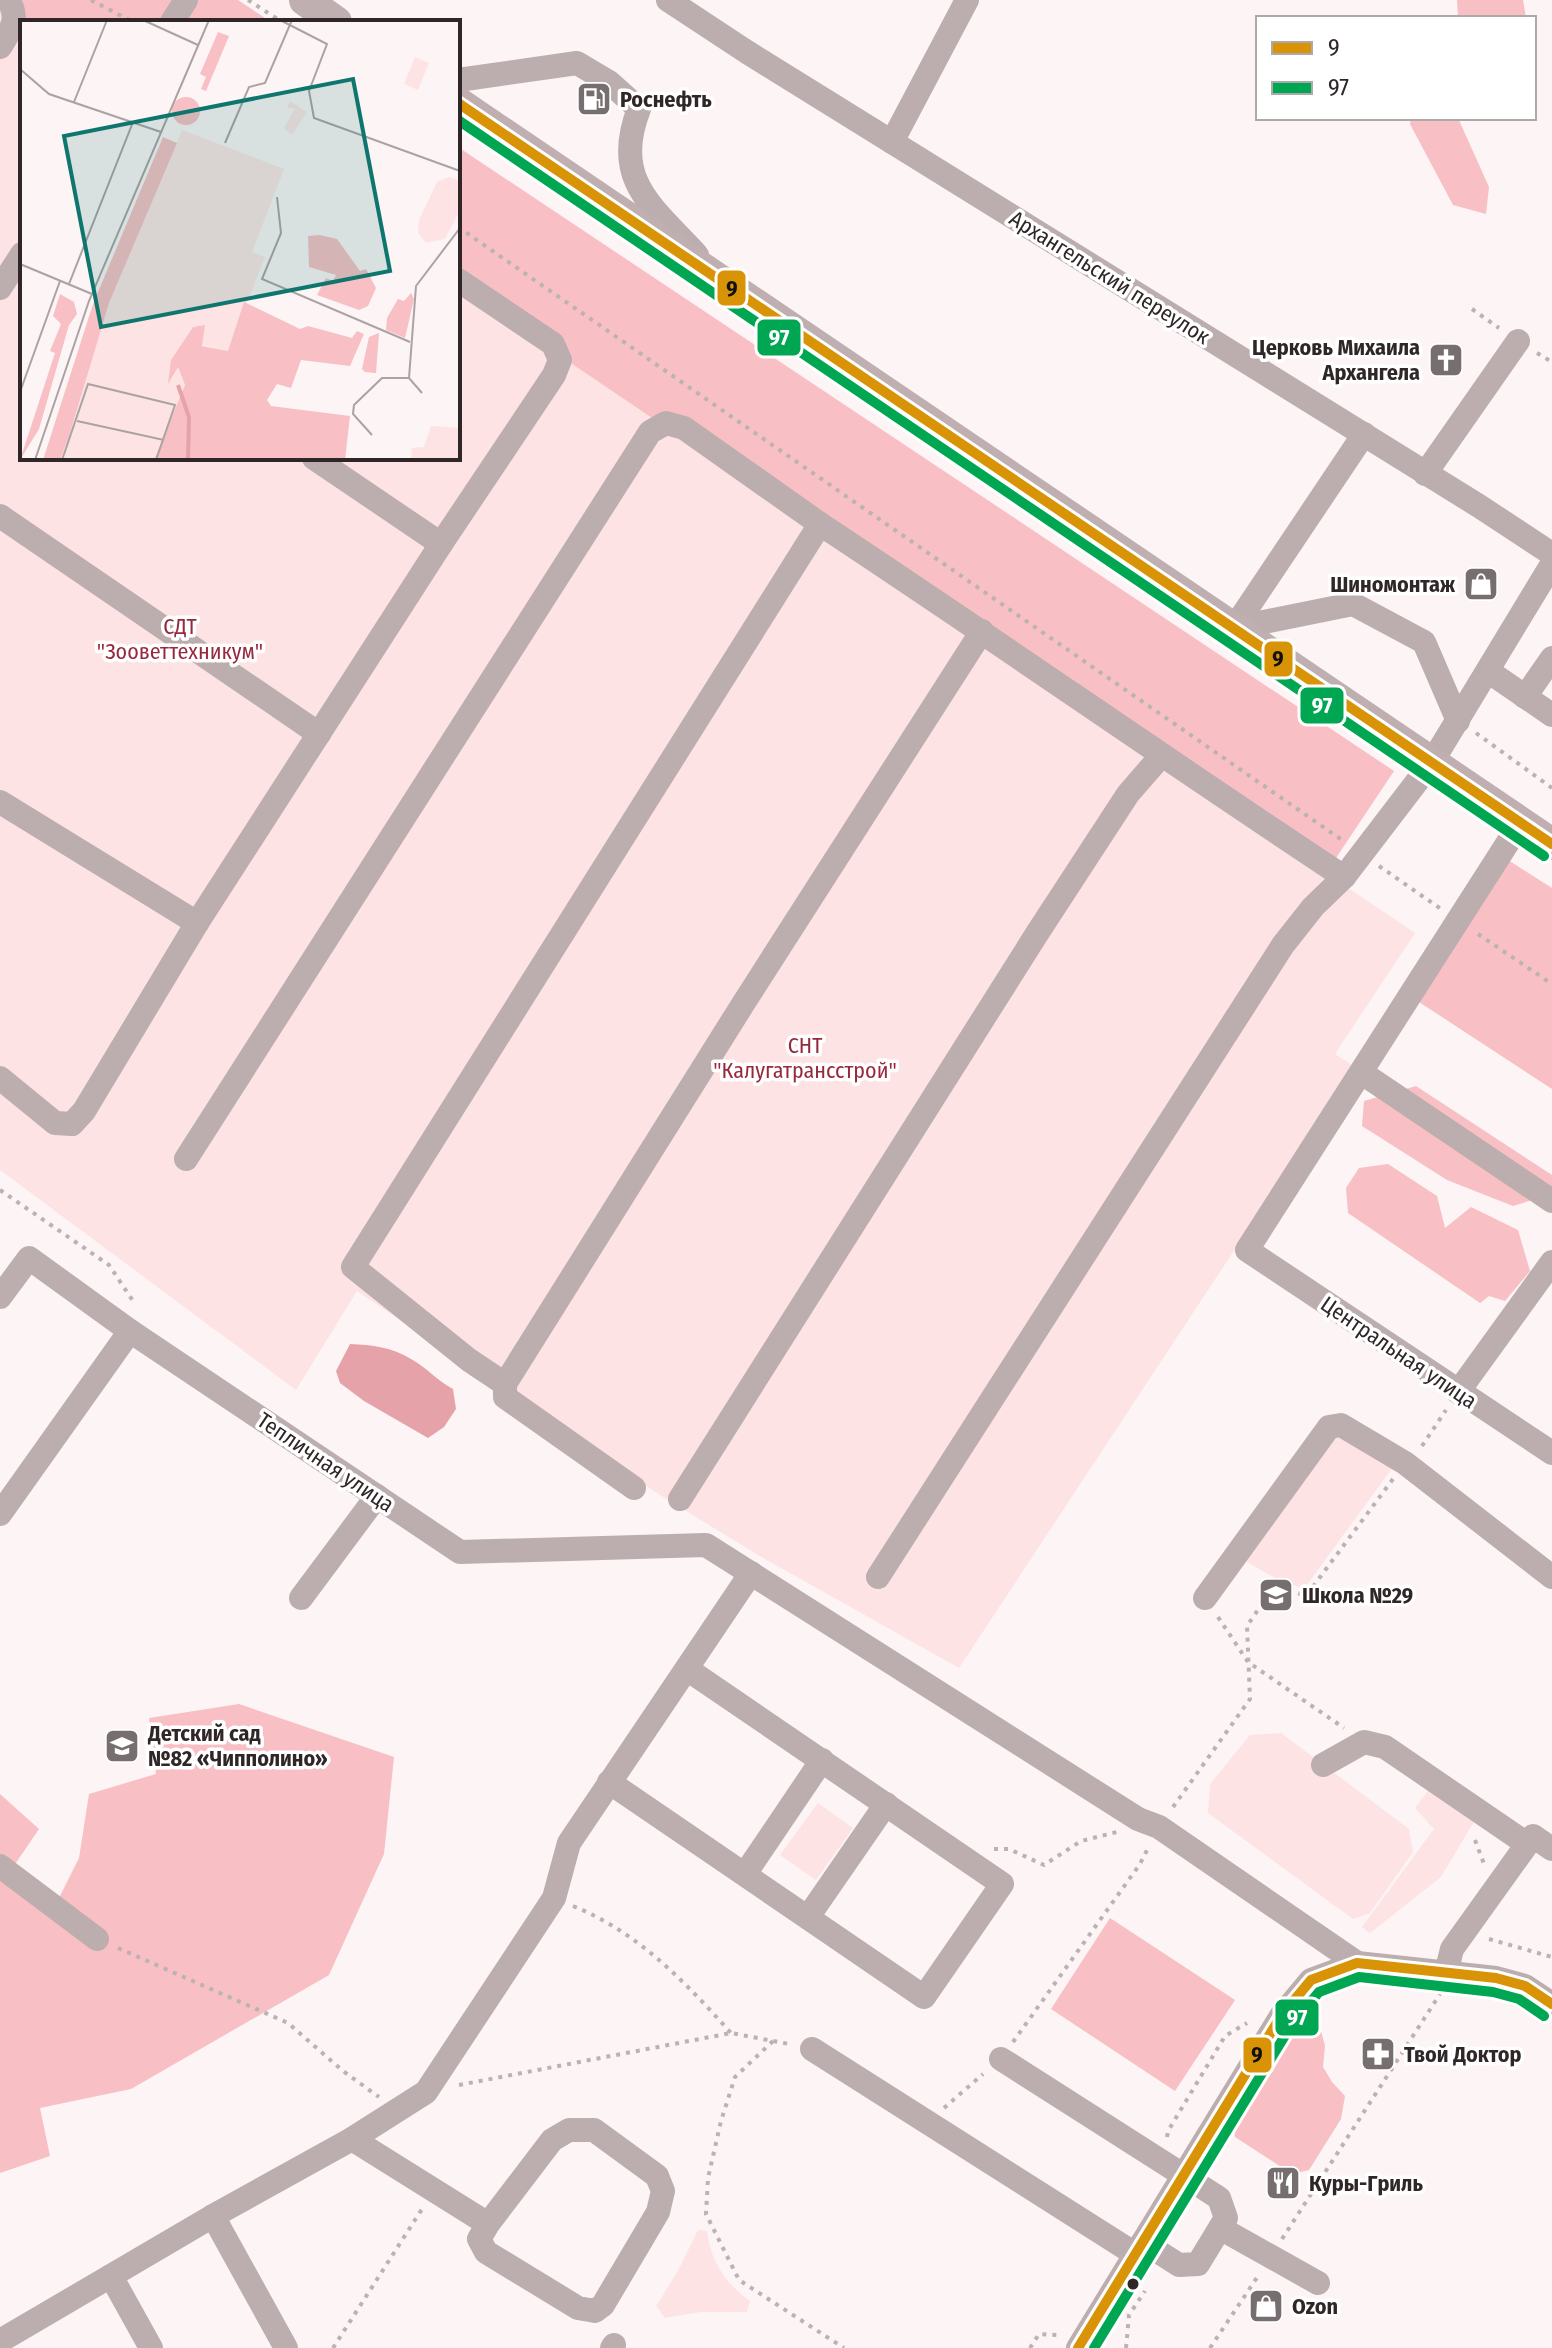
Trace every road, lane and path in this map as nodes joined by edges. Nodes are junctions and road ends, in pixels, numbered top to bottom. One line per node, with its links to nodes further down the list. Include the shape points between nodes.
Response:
1 (8, 0): 12 (street, via 15,14 13,27)
2 (91, 0): 8 (path)
3 (186, 0): 9 (street)
4 (248, 0): 10 (path)
5 (305, 0): 11 (main road)
6 (668, 0): 15 (street, Архангельский переулок)
7 (967, 0): 15 (street)
8 (129, 20)
9 (173, 20)
10 (279, 20)
11 (333, 20)
12 (0, 47)
13 (460, 80): 18 (street, via 577,63 609,82 639,109 631,130 631,171 640,193)
14 (460, 104): 18 (main road)
15 (892, 142): 22 (street, Архангельский переулок)
16 (460, 228): 44 (path)
17 (20, 258): 20 (street)
18 (720, 280): 30 (main road)
19 (460, 281): 27 (street, via 553,344 560,360)
20 (0, 288)
21 (1518, 341): 24 (street)
22 (1364, 434): 24 (street, Архангельский переулок); 30 (street)
23 (317, 460): 27 (street)
24 (1425, 474): 28 (street, Архангельский переулок)
25 (0, 516): 37 (street)
26 (820, 524): 31 (street); 51 (street, via 684,428 666,423 650,432); 57 (street, via 353,1267)
27 (441, 544): 37 (street)
28 (1552, 554)
29 (1552, 564): 33 (street)
30 (1234, 628): 36 (street, via 1353,604 1424,642); 39 (main road)
31 (982, 631): 38 (street); 57 (street)
32 (1552, 658): 34 (street)
33 (1488, 671): 34 (street); 36 (street)
34 (1525, 697): 35 (street)
35 (1552, 715)
36 (1458, 721): 39 (street); 40 (path)
37 (319, 734): 47 (street)
38 (1161, 756): 45 (street); 63 (street, via 1128,794 1087,857)
39 (1432, 762): 42 (main road); 44 (street)
40 (1552, 788)
41 (0, 802): 47 (street)
42 (1521, 822): 43 (main road); 46 (street)
43 (1552, 844)
44 (1362, 854): 45 (street); 46 (path)
45 (1344, 877): 66 (street, via 1283,945)
46 (1458, 921): 48 (path); 49 (street)
47 (197, 923): 50 (street, via 72,1124 55,1123)
48 (1552, 984)
49 (1362, 1073): 53 (street); 58 (street, Центральная улица, via 1247,1250)
50 (0, 1078)
51 (186, 1159)
52 (0, 1190): 56 (path, via 109,1265 136,1305)
53 (1552, 1201)
54 (1552, 1262): 58 (street)
55 (0, 1297): 56 (street, Тепличная улица, via 29,1258)
56 (137, 1336): 62 (street, Тепличная улица); 64 (street)
57 (505, 1384): 61 (street, via 505,1397)
58 (1458, 1392): 59 (street, Центральная улица); 60 (path)
59 (1552, 1453)
60 (1405, 1463): 67 (street); 69 (street, via 1341,1425 1329,1427); 70 (path, via 1306,1596 1275,1585 1247,1626)
61 (634, 1488)
62 (377, 1496): 65 (street, Тепличная улица, via 460,1552 706,1545); 68 (street)
63 (680, 1499)
64 (0, 1514)
65 (751, 1573): 71 (street); 77 (street, Тепличная улица)
66 (878, 1577)
67 (1552, 1577)
68 (301, 1598)
69 (1205, 1598): 70 (path)
70 (1248, 1662): 72 (path); 77 (path, via 1250,1699)
71 (687, 1669): 73 (street); 75 (street)
72 (1364, 1742): 74 (street); 78 (street, via 1385,1747)
73 (822, 1760): 76 (street); 82 (street)
74 (1323, 1765)
75 (609, 1782): 82 (street); 83 (street, via 569,1843)
76 (886, 1804): 80 (street); 84 (street)
77 (1149, 1823): 80 (path, via 1081,1841 1044,1865 1009,1849); 88 (street, Тепличная улица); 94 (path, via 1140,1864)
78 (1527, 1844): 79 (street, via 1533,1836); 85 (street)
79 (1552, 1849)
80 (955, 1852): 84 (street, via 1002,1884 924,1997)
81 (0, 1866): 86 (street)
82 (745, 1874): 84 (street)
83 (554, 1898): 91 (path, via 628,1934 686,1983); 95 (street)
84 (808, 1917)
85 (1464, 1932): 87 (path); 89 (street, via 1452,1949)
86 (97, 1939): 96 (path, via 288,2023)
87 (1552, 1957)
88 (1357, 1963): 89 (street); 99 (street, via 1311,1980 1281,2016)
89 (1446, 1973): 90 (street, via 1525,1986); 105 (path, via 1438,2001)
90 (1552, 2004)
91 (731, 2033): 92 (path); 95 (path)
92 (773, 2041): 93 (path); 113 (path, via 735,2077 708,2178 706,2214 739,2280)
93 (812, 2049): 97 (street)
94 (1001, 2059): 97 (path); 99 (street)
95 (426, 2092): 96 (street)
96 (396, 2109): 98 (street)
97 (927, 2123): 104 (street)
98 (352, 2139): 100 (street); 101 (street)
99 (1184, 2175): 103 (street, via 1219,2198 1226,2218); 104 (street)
100 (435, 2191): 102 (street); 112 (path)
101 (213, 2216): 106 (street); 111 (street)
102 (488, 2224): 102 (street, via 479,2239 486,2252 578,2308 595,2311 658,2212 663,2191 657,2176 594,2130 569,2130 552,2140)
103 (1220, 2228): 104 (street, via 1198,2264 1179,2265); 105 (street)
104 (1139, 2248): 114 (street)
105 (1270, 2258): 107 (street); 116 (path)
106 (111, 2276): 109 (street); 110 (street)
107 (1318, 2283)
108 (1145, 2291): 115 (path, via 1129,2315)
109 (0, 2341)
110 (151, 2348)
111 (286, 2348)
112 (333, 2348)
113 (844, 2348)
114 (1078, 2348)
115 (1126, 2348)
116 (1210, 2348)

